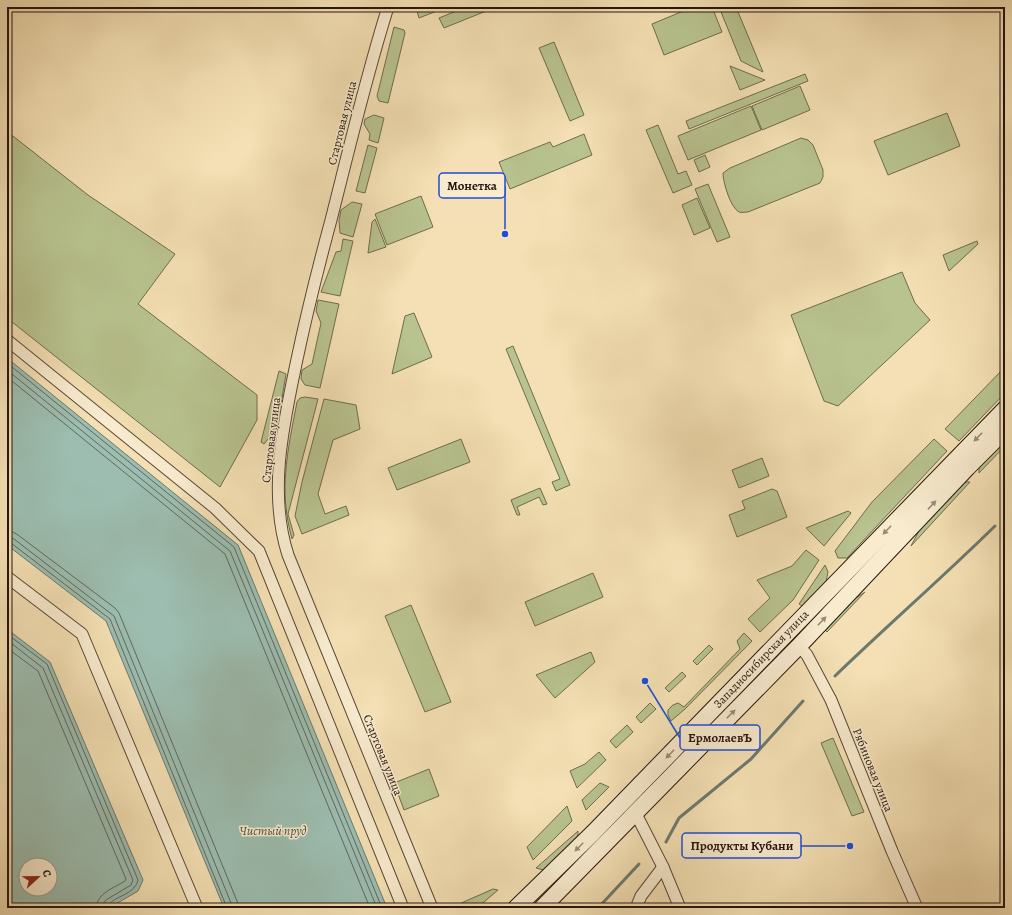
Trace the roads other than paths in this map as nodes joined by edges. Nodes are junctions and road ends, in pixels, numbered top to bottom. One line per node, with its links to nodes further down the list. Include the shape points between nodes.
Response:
1 (388, 7): 11 (street, Стартовая улица, via 365,83 299,348 283,432 278,473 278,509 288,555)
2 (7, 340): 10 (street, via 215,508 259,551)
3 (1005, 409): 12 (main road, Западносибирская улица, one-way to 12, via 593,833)
4 (1005, 430): 6 (main road, Западносибирская улица, one-way to 4)
5 (7, 577): 9 (street, via 82,634)
6 (799, 646): 7 (main road, Западносибирская улица, one-way to 6); 16 (street, Рябиновая улица, via 807,655 831,700)
7 (635, 812): 8 (street); 13 (main road, Западносибирская улица)
8 (663, 867): 14 (street, via 641,896); 15 (street)
9 (197, 908)
10 (403, 908)
11 (432, 908)
12 (516, 908)
13 (542, 908)
14 (636, 908)
15 (680, 908)
16 (917, 908)

